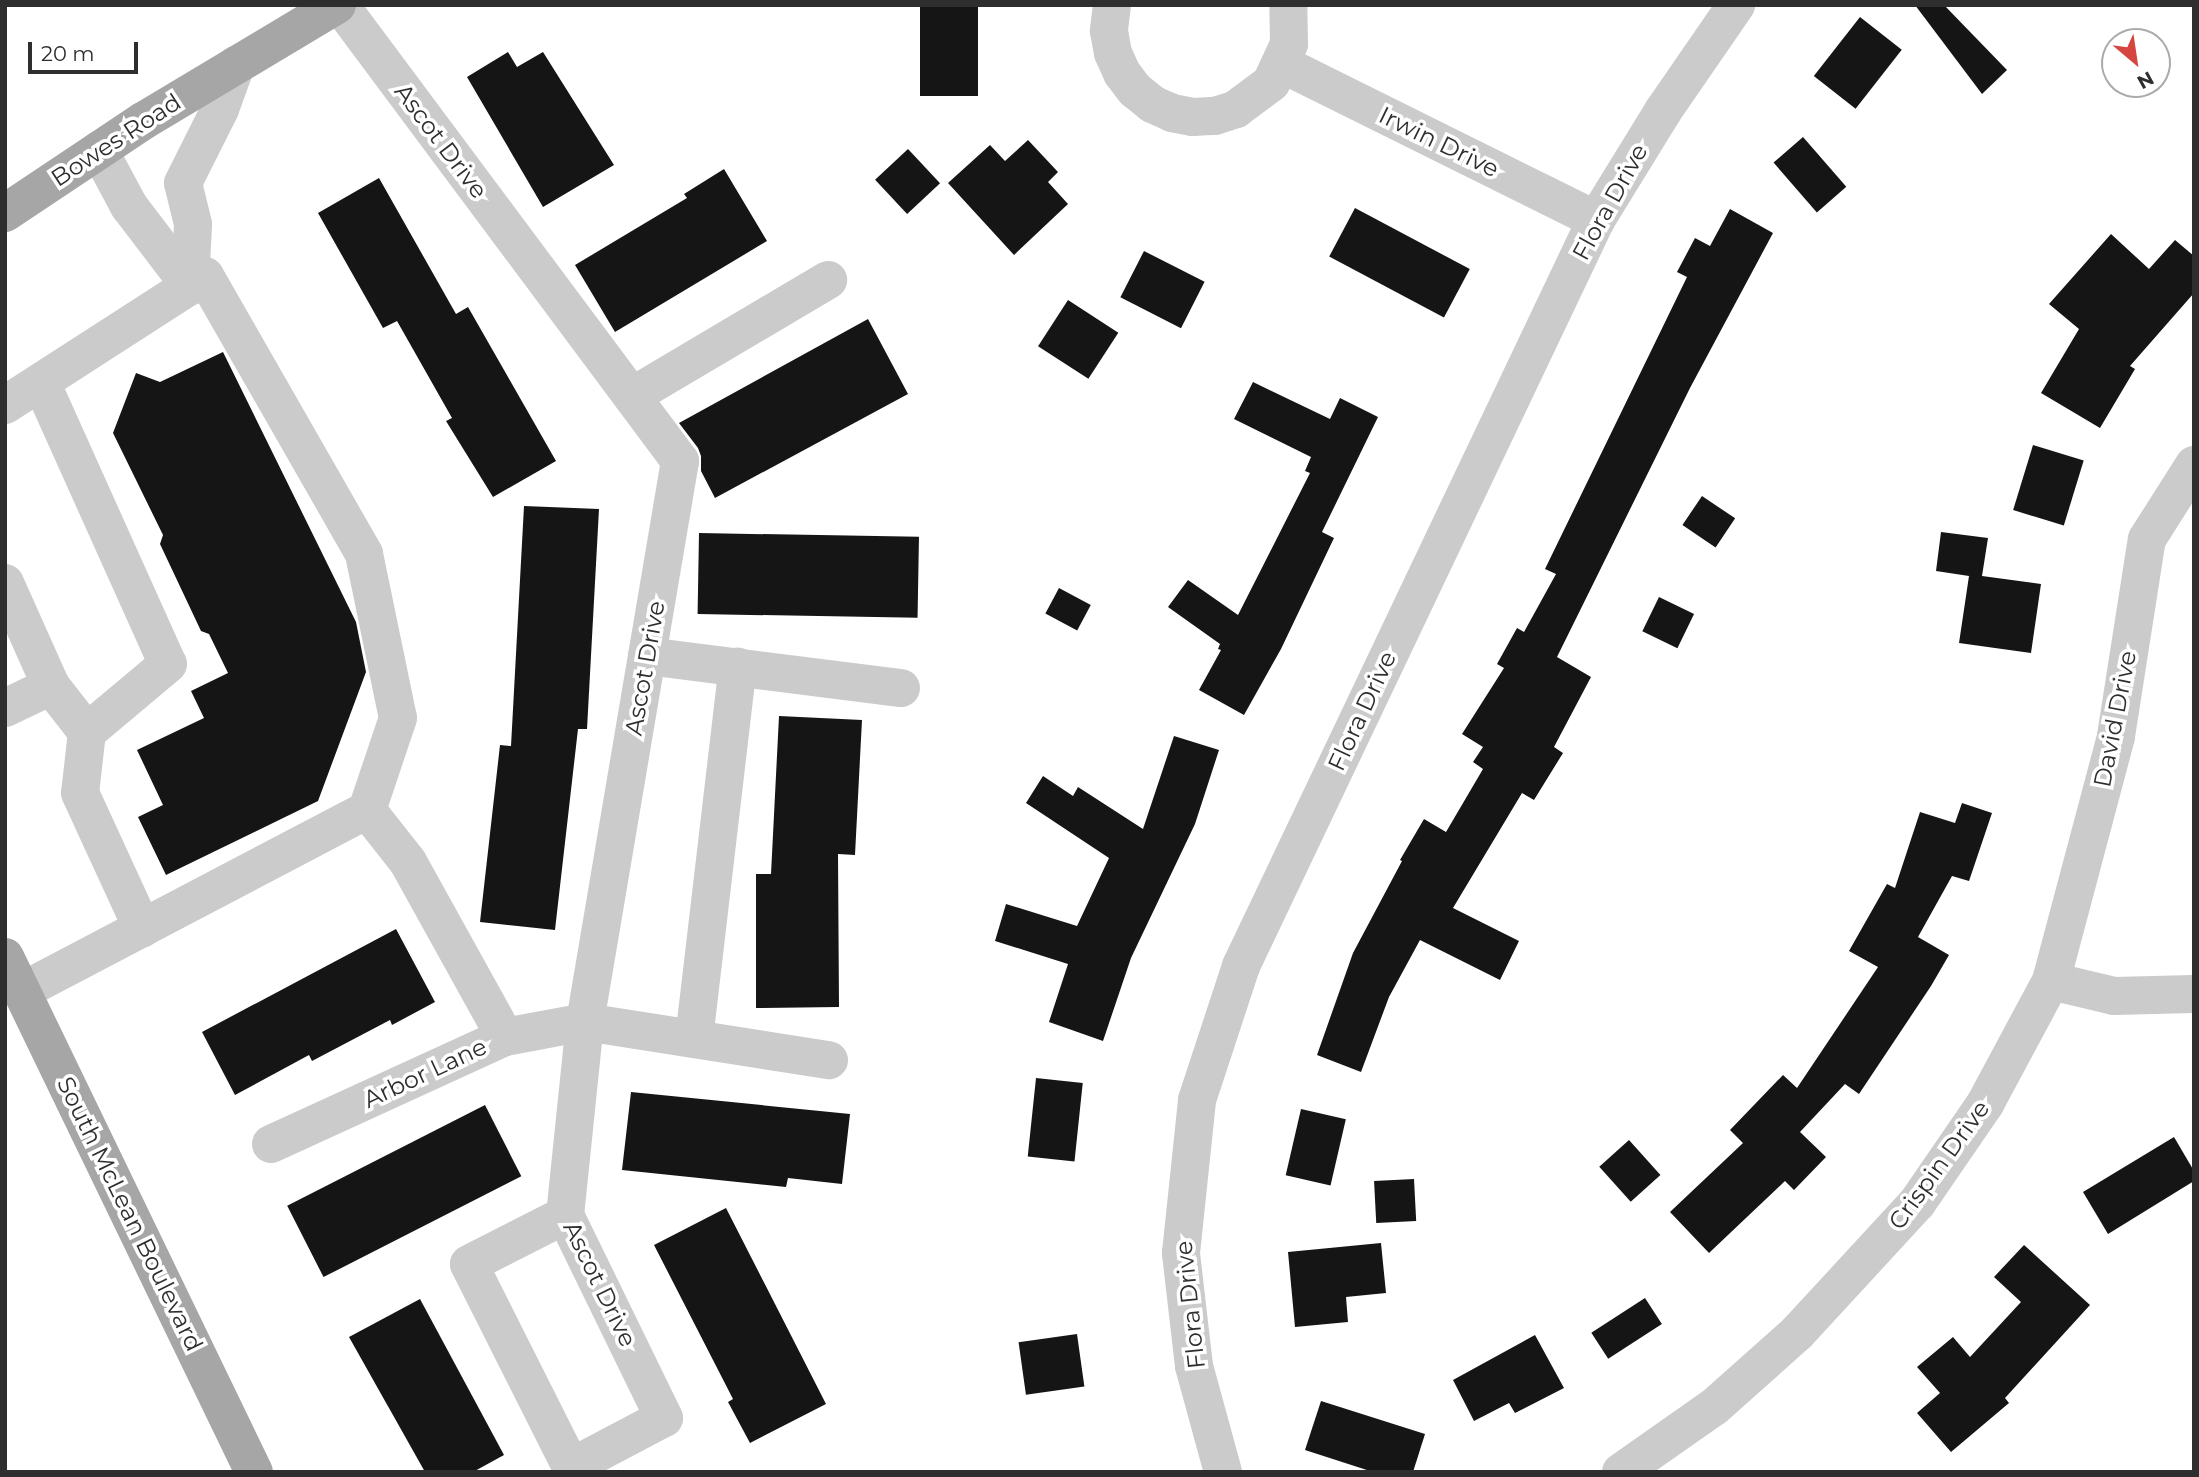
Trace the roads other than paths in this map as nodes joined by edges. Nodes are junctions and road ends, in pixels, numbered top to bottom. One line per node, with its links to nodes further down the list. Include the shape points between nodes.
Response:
1 (339, 5): 6 (main road, Bowes Road); 13 (street, Ascot Drive)
2 (1112, 5): 5 (street, via 1109,31 1122,73 1152,104 1172,113 1215,116 1236,109 1271,83)
3 (1288, 5): 5 (street, via 1289,44)
4 (1736, 5): 9 (street, Flora Drive)
5 (1282, 64): 9 (street, Irwin Drive)
6 (236, 65): 7 (main road, Bowes Road); 11 (street, via 183,183 193,224)
7 (99, 150): 8 (main road, Bowes Road); 11 (street, via 129,206)
8 (5, 213)
9 (1596, 220): 36 (street, Flora Drive, via 1241,966 1197,1100 1181,1253 1194,1366)
10 (828, 279): 13 (street)
11 (190, 286): 12 (street); 23 (street, via 205,276 364,554 398,718)
12 (41, 382): 14 (street); 22 (street, via 169,664)
13 (632, 396): 17 (street, Ascot Drive, via 680,461)
14 (5, 405)
15 (2194, 465): 26 (street, David Drive, via 2147,539 2116,736)
16 (5, 583): 19 (street)
17 (647, 656): 18 (street); 29 (street, Ascot Drive)
18 (738, 667): 20 (street); 31 (street)
19 (51, 686): 21 (street); 22 (street)
20 (901, 688)
21 (5, 708)
22 (87, 732): 24 (street, via 80,793)
23 (367, 810): 24 (street); 30 (street, via 408,862)
24 (142, 928): 27 (street)
25 (5, 957): 27 (main road, South McLean Boulevard)
26 (2051, 981): 28 (street, via 2114,996); 37 (street, Crispin Drive, via 1985,1104 1917,1203 1797,1333 1714,1407)
27 (22, 991): 35 (main road, South McLean Boulevard)
28 (2194, 994)
29 (585, 1022): 30 (street, Arbor Lane); 31 (street, Arbor Lane); 34 (street, Ascot Drive)
30 (505, 1037): 33 (street, Arbor Lane)
31 (694, 1039): 32 (street, Arbor Lane)
32 (829, 1060)
33 (271, 1144)
34 (565, 1215): 34 (street, Ascot Drive, via 664,1418 571,1467 469,1264)
35 (254, 1472)
36 (1223, 1472)
37 (1621, 1472)

